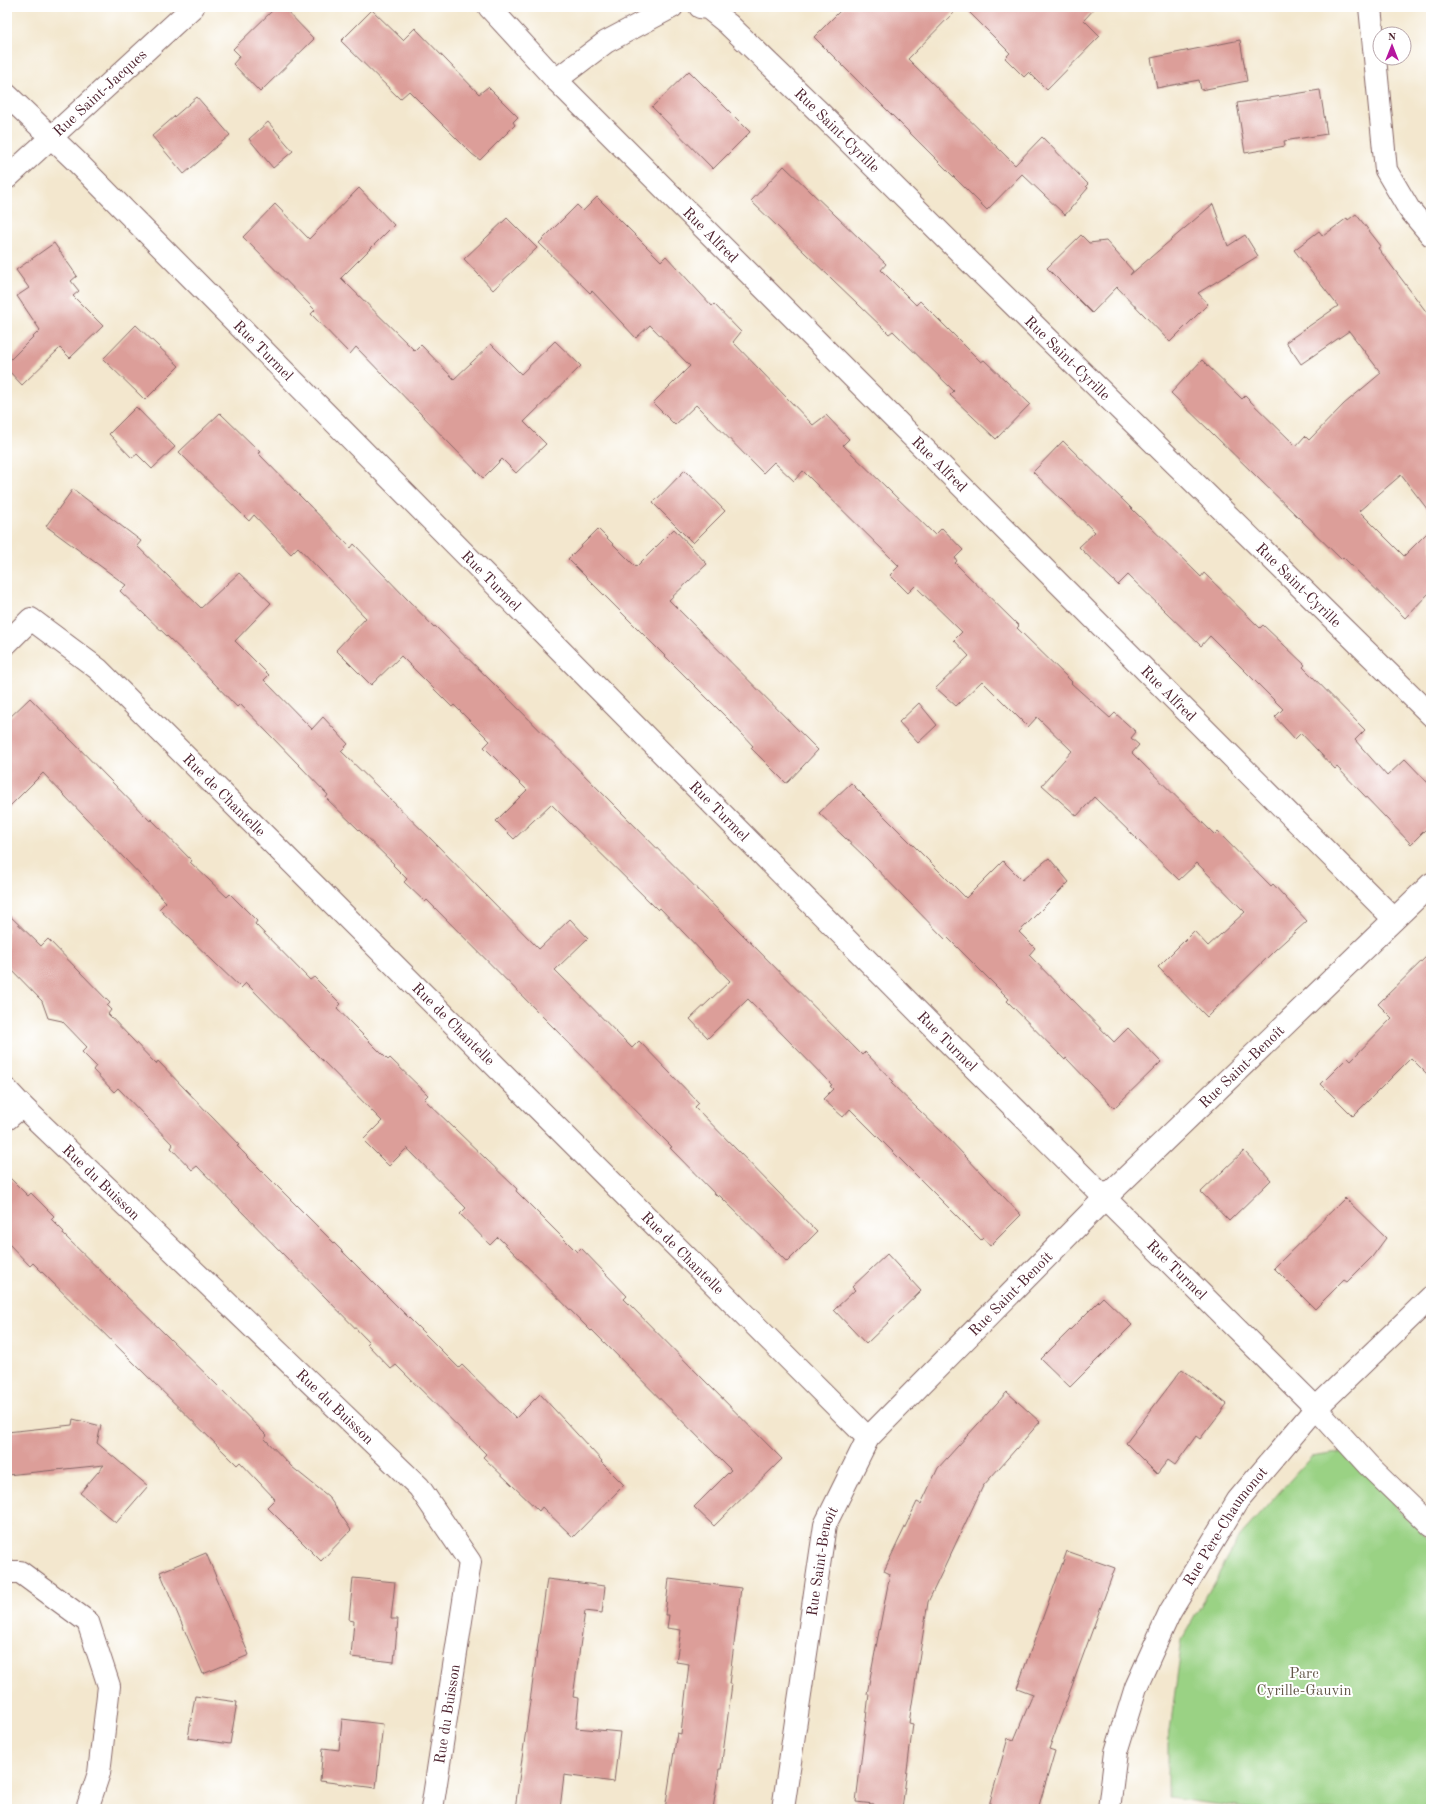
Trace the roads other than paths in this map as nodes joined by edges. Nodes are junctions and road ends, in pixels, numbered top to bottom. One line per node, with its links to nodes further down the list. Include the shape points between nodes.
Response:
1 (193, 7): 8 (street, Rue Saint-Jacques)
2 (489, 7): 6 (street, Rue Alfred)
3 (672, 7): 6 (street, via 606,42)
4 (700, 7): 12 (street, Rue Saint-Cyrille, via 708,8 728,24 818,111)
5 (1370, 7): 10 (street, via 1386,170 1409,209)
6 (556, 80): 14 (street, Rue Alfred)
7 (7, 95): 8 (street, Rue Turmel)
8 (51, 137): 9 (street, Rue Saint-Jacques); 17 (street, Rue Turmel)
9 (7, 178)
10 (1431, 235)
11 (7, 642): 20 (street, Rue de Chantelle, via 31,619 98,669)
12 (1431, 715)
13 (1431, 884): 14 (street, Rue Saint-Benoît)
14 (1394, 920): 17 (street, Rue Saint-Benoît)
15 (7, 1090): 16 (street, Rue du Buisson)
16 (14, 1112): 24 (street, Rue du Buisson, via 419,1486 470,1562)
17 (1105, 1198): 19 (street, Rue Turmel); 20 (street, Rue Saint-Benoît)
18 (1431, 1297): 19 (street, Rue Père-Chaumonot)
19 (1316, 1408): 21 (street, Rue Turmel, via 1368,1465); 26 (street, Rue Père-Chaumonot, via 1238,1500 1170,1612 1136,1687 1116,1752)
20 (868, 1438): 25 (street, Rue Saint-Benoît, via 824,1525)
21 (1431, 1526)
22 (7, 1572): 23 (street, via 20,1572 88,1622 109,1686 99,1773)
23 (87, 1809)
24 (432, 1809)
25 (783, 1809)
26 (1109, 1809)

